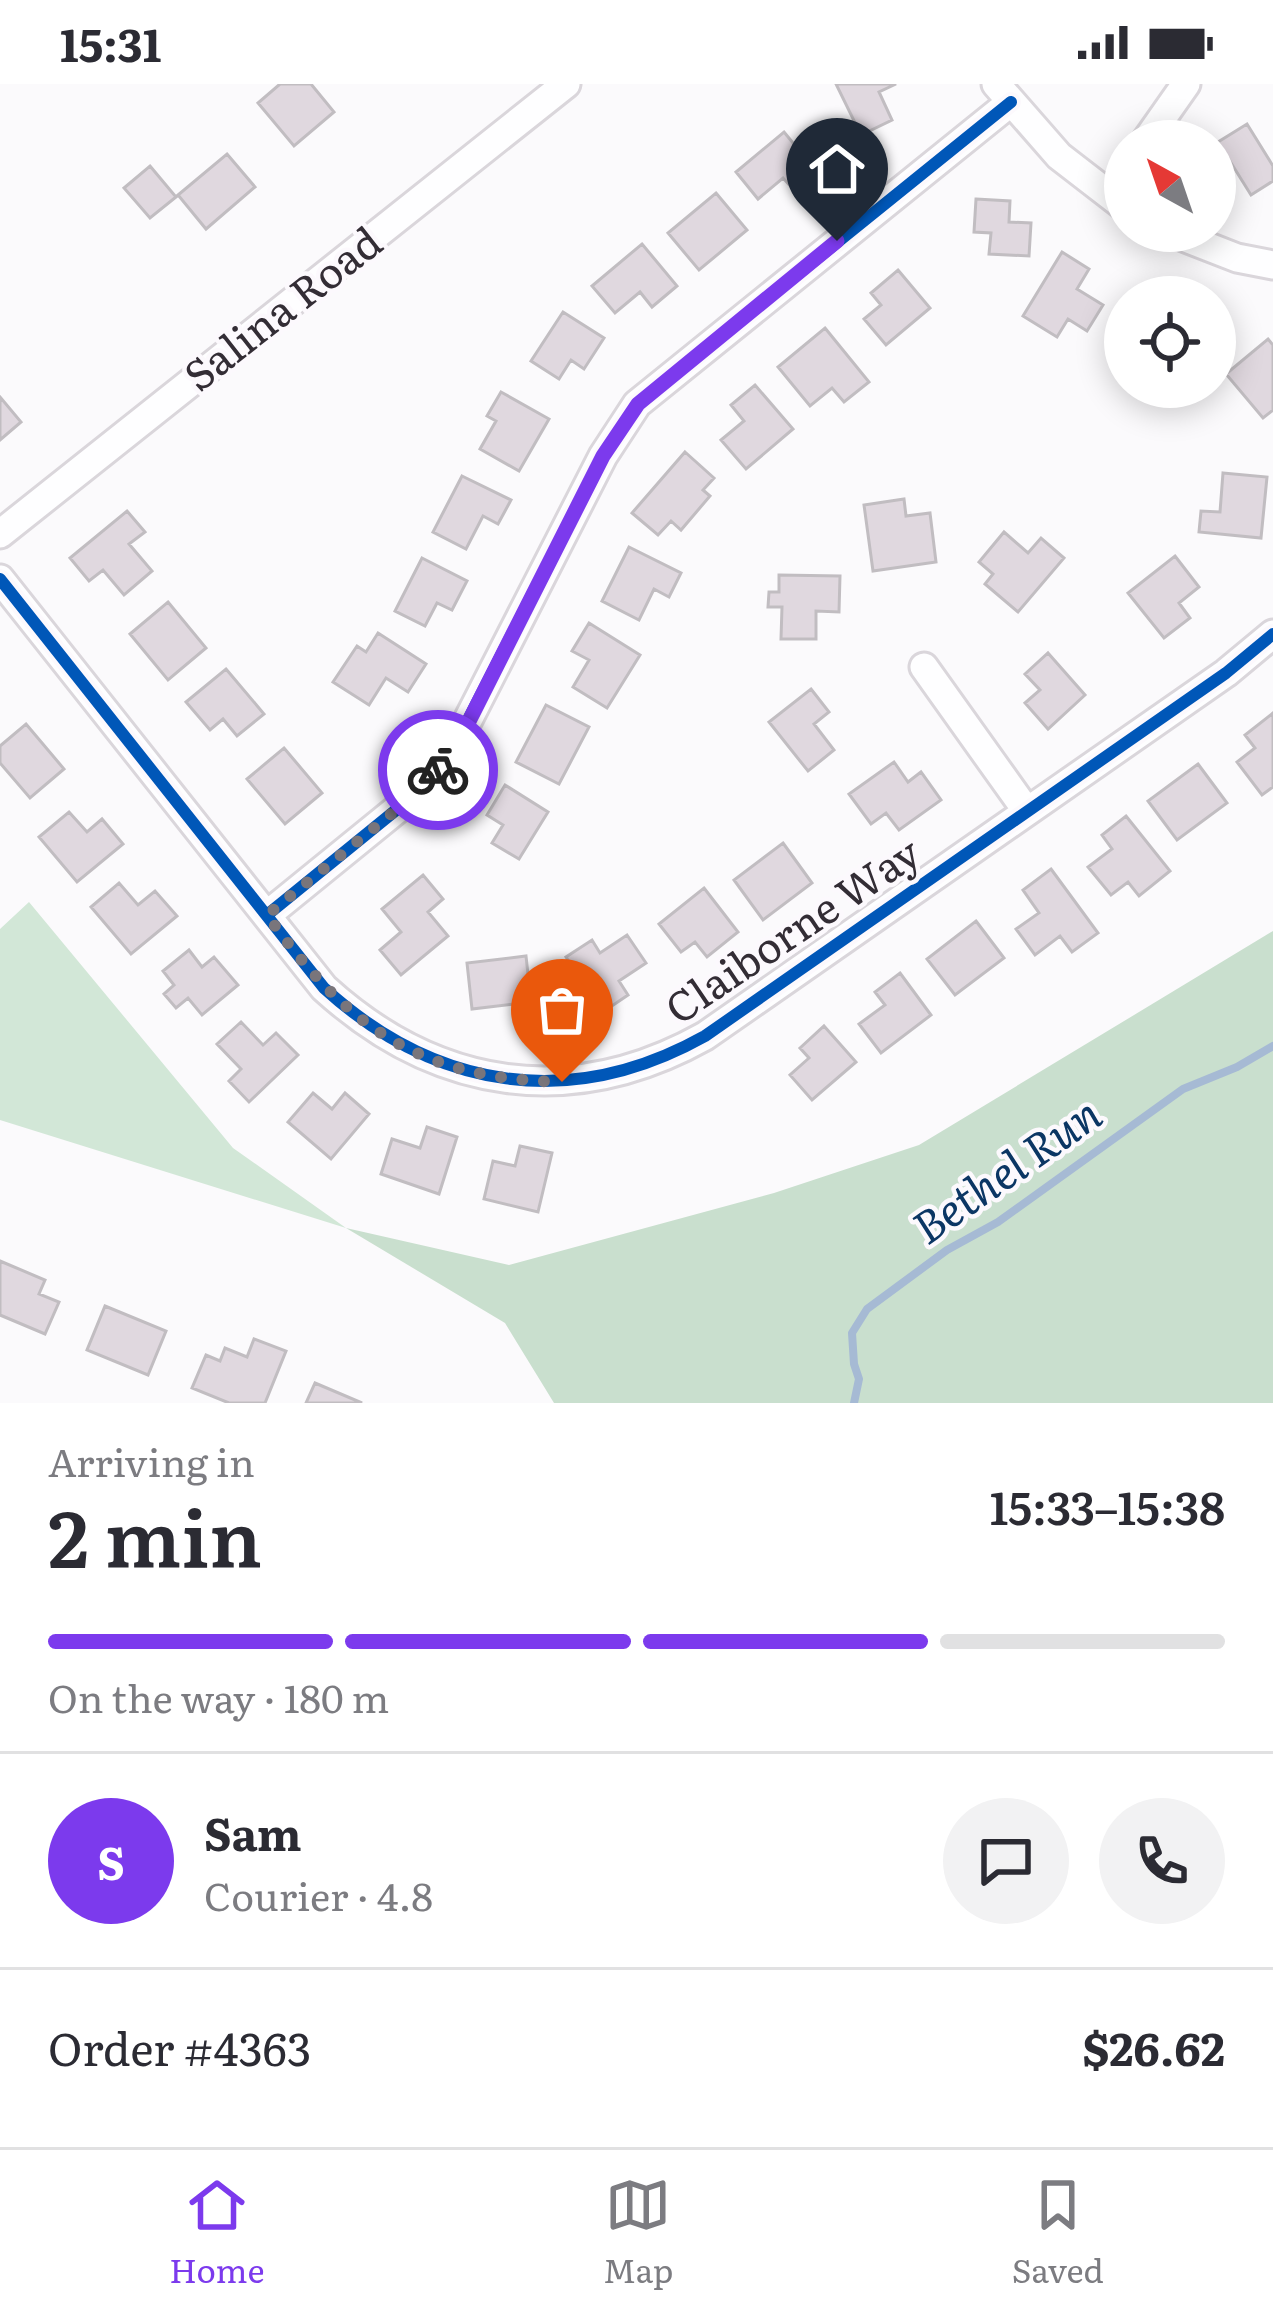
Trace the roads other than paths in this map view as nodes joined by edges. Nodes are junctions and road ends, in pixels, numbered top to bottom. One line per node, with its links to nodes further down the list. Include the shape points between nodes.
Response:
1 (566, 84): 8 (street, Salina Road)
2 (1186, 84): 4 (street)
3 (1004, 93): 5 (street, via 1059,156); 13 (street, via 638,404 603,456 449,757)
4 (1161, 120)
5 (1104, 192)
6 (1218, 252): 7 (street)
7 (1273, 266)
8 (0, 533)
9 (0, 579): 13 (street, Claiborne Way)
10 (1273, 634): 12 (street, Claiborne Way)
11 (924, 667): 12 (street)
12 (1026, 810): 13 (street, Claiborne Way, via 705,1036 636,1068 562,1082 488,1077 397,1043 324,988)
13 (267, 915)

